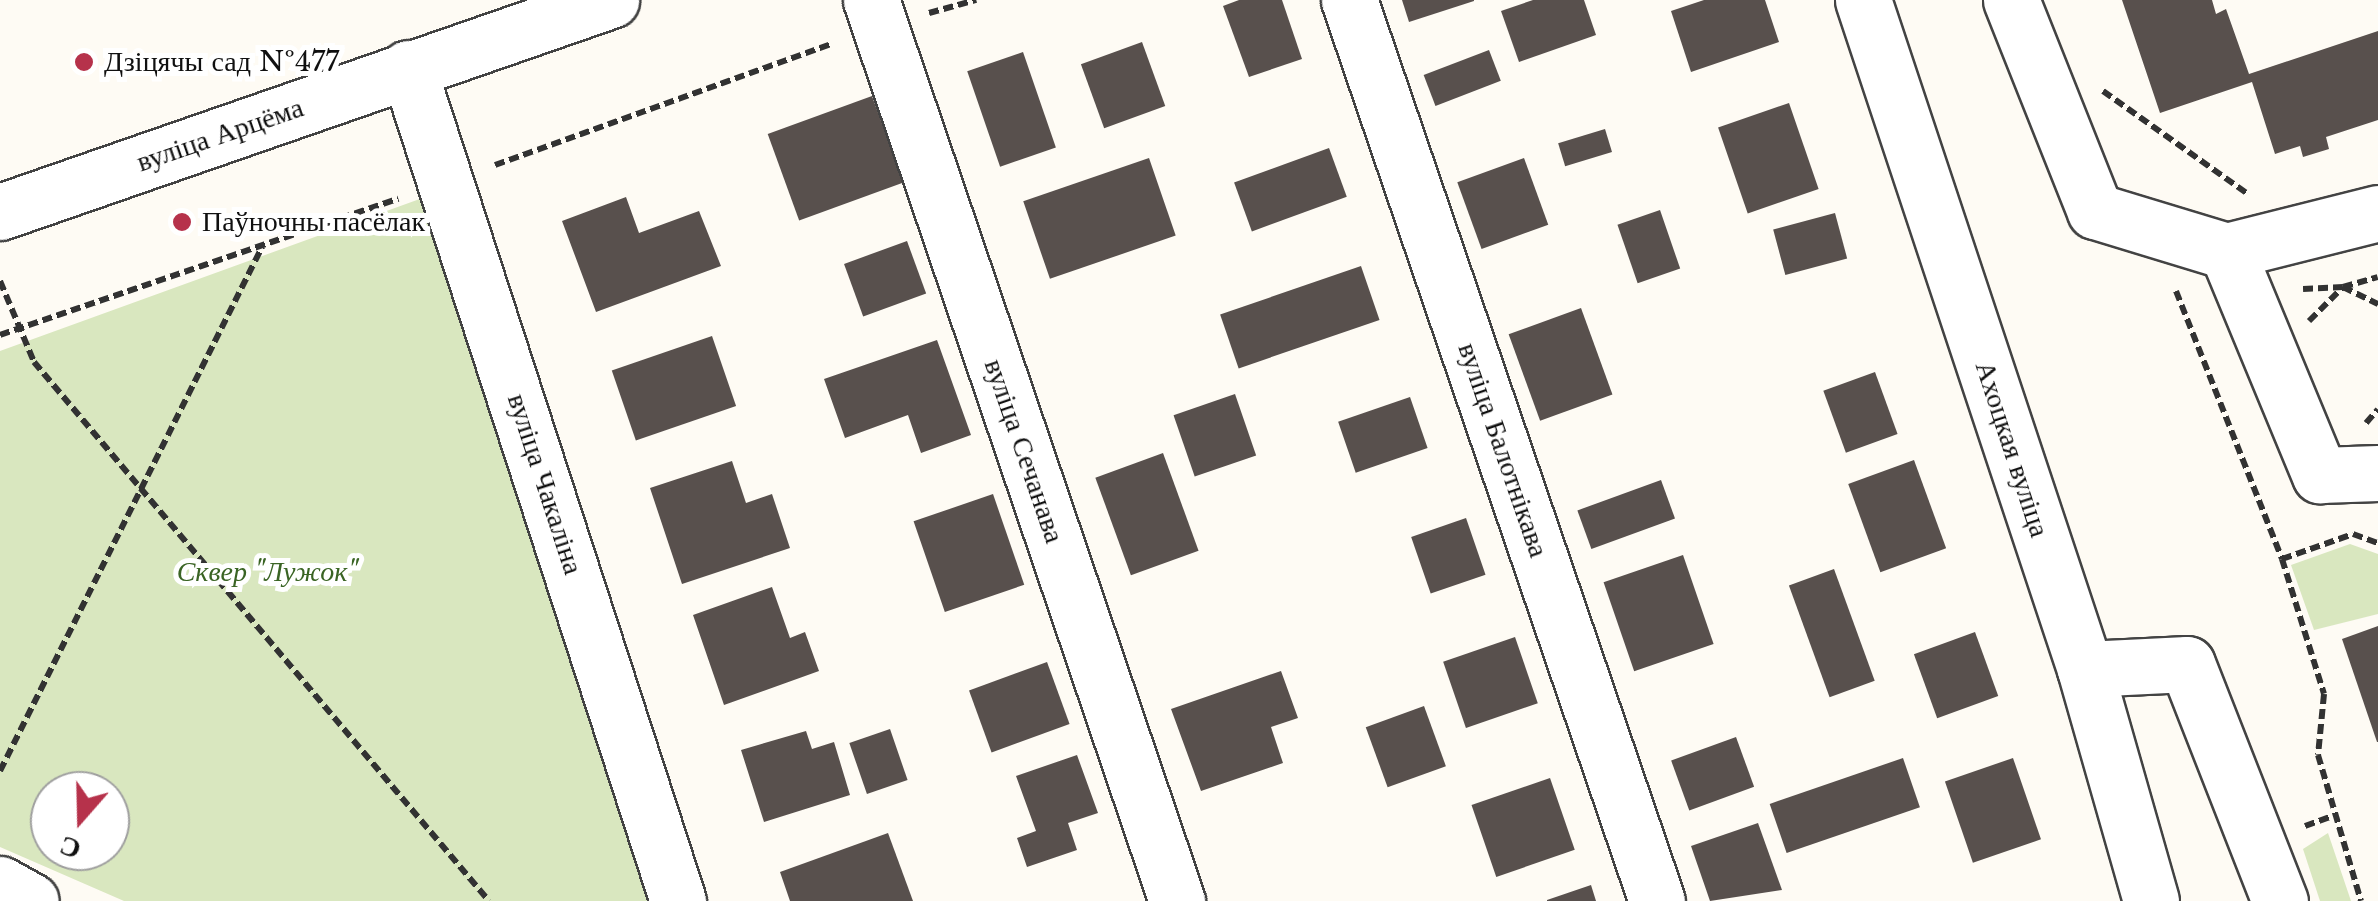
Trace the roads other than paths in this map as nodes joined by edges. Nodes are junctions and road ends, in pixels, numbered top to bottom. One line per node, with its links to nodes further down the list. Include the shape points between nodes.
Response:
1 (611, 0): 6 (street, вуліца Арцёма)
2 (871, 0): 15 (street, вуліца Сечанава)
3 (1349, 0): 16 (street, вуліца Балотнікава)
4 (1863, 0): 11 (street, Ахоцкая вуліца)
5 (2011, 0): 9 (street, via 2095,211 2150,225)
6 (408, 68): 7 (street, вуліца Арцёма); 14 (street, вуліца Чакаліна)
7 (0, 212)
8 (2378, 213): 9 (street, via 2302,232)
9 (2237, 272): 10 (street, via 2320,475)
10 (2378, 473)
11 (2084, 669): 17 (street, Ахоцкая вуліца); 18 (street, via 2187,664)
12 (0, 884): 13 (street)
13 (31, 901)
14 (678, 901)
15 (1178, 901)
16 (1657, 901)
17 (2151, 901)
18 (2280, 901)

